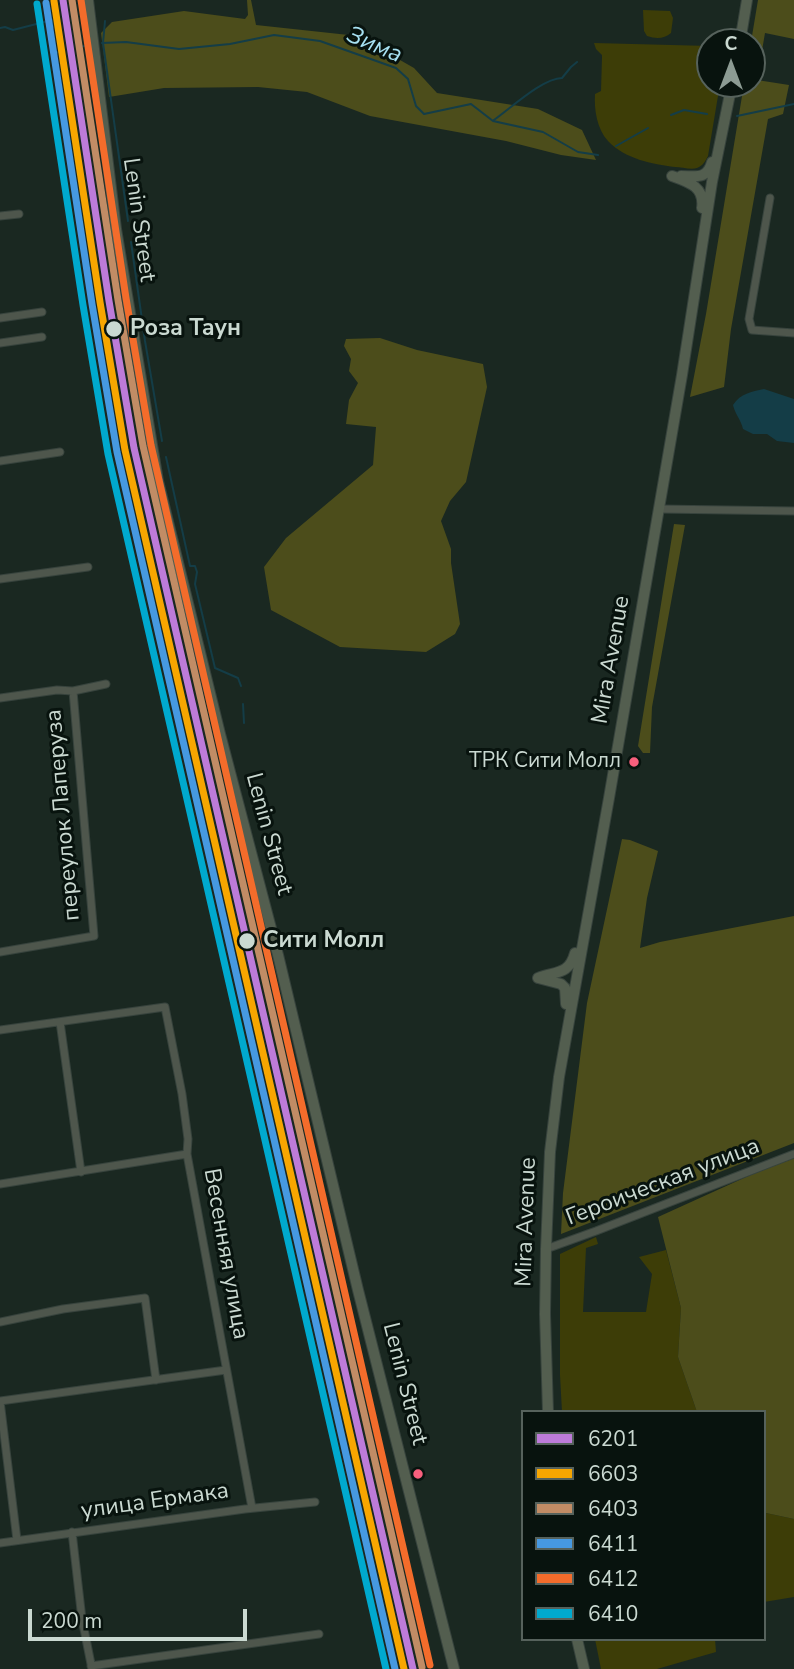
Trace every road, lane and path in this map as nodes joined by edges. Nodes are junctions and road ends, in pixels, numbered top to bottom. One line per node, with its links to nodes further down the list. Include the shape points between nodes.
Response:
1 (88, 0): 51 (main road, Lenin Street, via 116,229 159,481)
2 (747, 0): 3 (main road)
3 (742, 28)
4 (729, 98): 5 (main road, Mira Avenue)
5 (723, 129): 6 (main road, via 706,174); 7 (main road, Mira Avenue)
6 (672, 176): 7 (main road); 11 (main road, via 695,185 702,196)
7 (712, 182): 11 (main road, Mira Avenue)
8 (770, 198): 14 (street, via 749,319 752,331)
9 (19, 214): 10 (street)
10 (0, 216)
11 (701, 251): 19 (main road, Mira Avenue)
12 (42, 312): 13 (street)
13 (0, 317)
14 (794, 332)
15 (42, 337): 16 (street)
16 (0, 343)
17 (60, 452): 18 (street)
18 (0, 461)
19 (659, 509): 20 (street); 26 (main road, Mira Avenue)
20 (794, 511)
21 (88, 567): 22 (street)
22 (0, 579)
23 (106, 684): 24 (street)
24 (73, 691): 25 (street); 27 (street, переулок Лаперуза, via 94,936)
25 (0, 698)
26 (587, 917): 28 (main road, via 568,968); 29 (main road, Mira Avenue)
27 (0, 952)
28 (536, 978): 29 (main road); 32 (main road, via 565,988)
29 (576, 978): 32 (main road, Mira Avenue)
30 (60, 1022): 31 (street); 33 (street, Весенняя улица, via 165,1007 184,1105); 35 (street)
31 (0, 1030)
32 (566, 1037): 37 (main road, Mira Avenue, via 550,1152)
33 (187, 1154): 35 (street); 39 (street, Весенняя улица)
34 (794, 1154): 37 (street, Героическая улица)
35 (81, 1171): 36 (street)
36 (0, 1184)
37 (546, 1249): 42 (main road, Mira Avenue)
38 (0, 1322): 40 (street, via 145,1298)
39 (226, 1370): 40 (street); 44 (street, Весенняя улица)
40 (156, 1380): 41 (street)
41 (0, 1401): 46 (street)
42 (548, 1410)
43 (316, 1502): 44 (street, улица Ермака)
44 (252, 1508): 45 (street, улица Ермака)
45 (72, 1532): 46 (street, улица Ермака); 50 (street)
46 (17, 1540): 47 (street, улица Ермака)
47 (0, 1543)
48 (319, 1634): 50 (street)
49 (578, 1641): 52 (main road)
50 (91, 1668)
51 (454, 1669)
52 (584, 1669)

